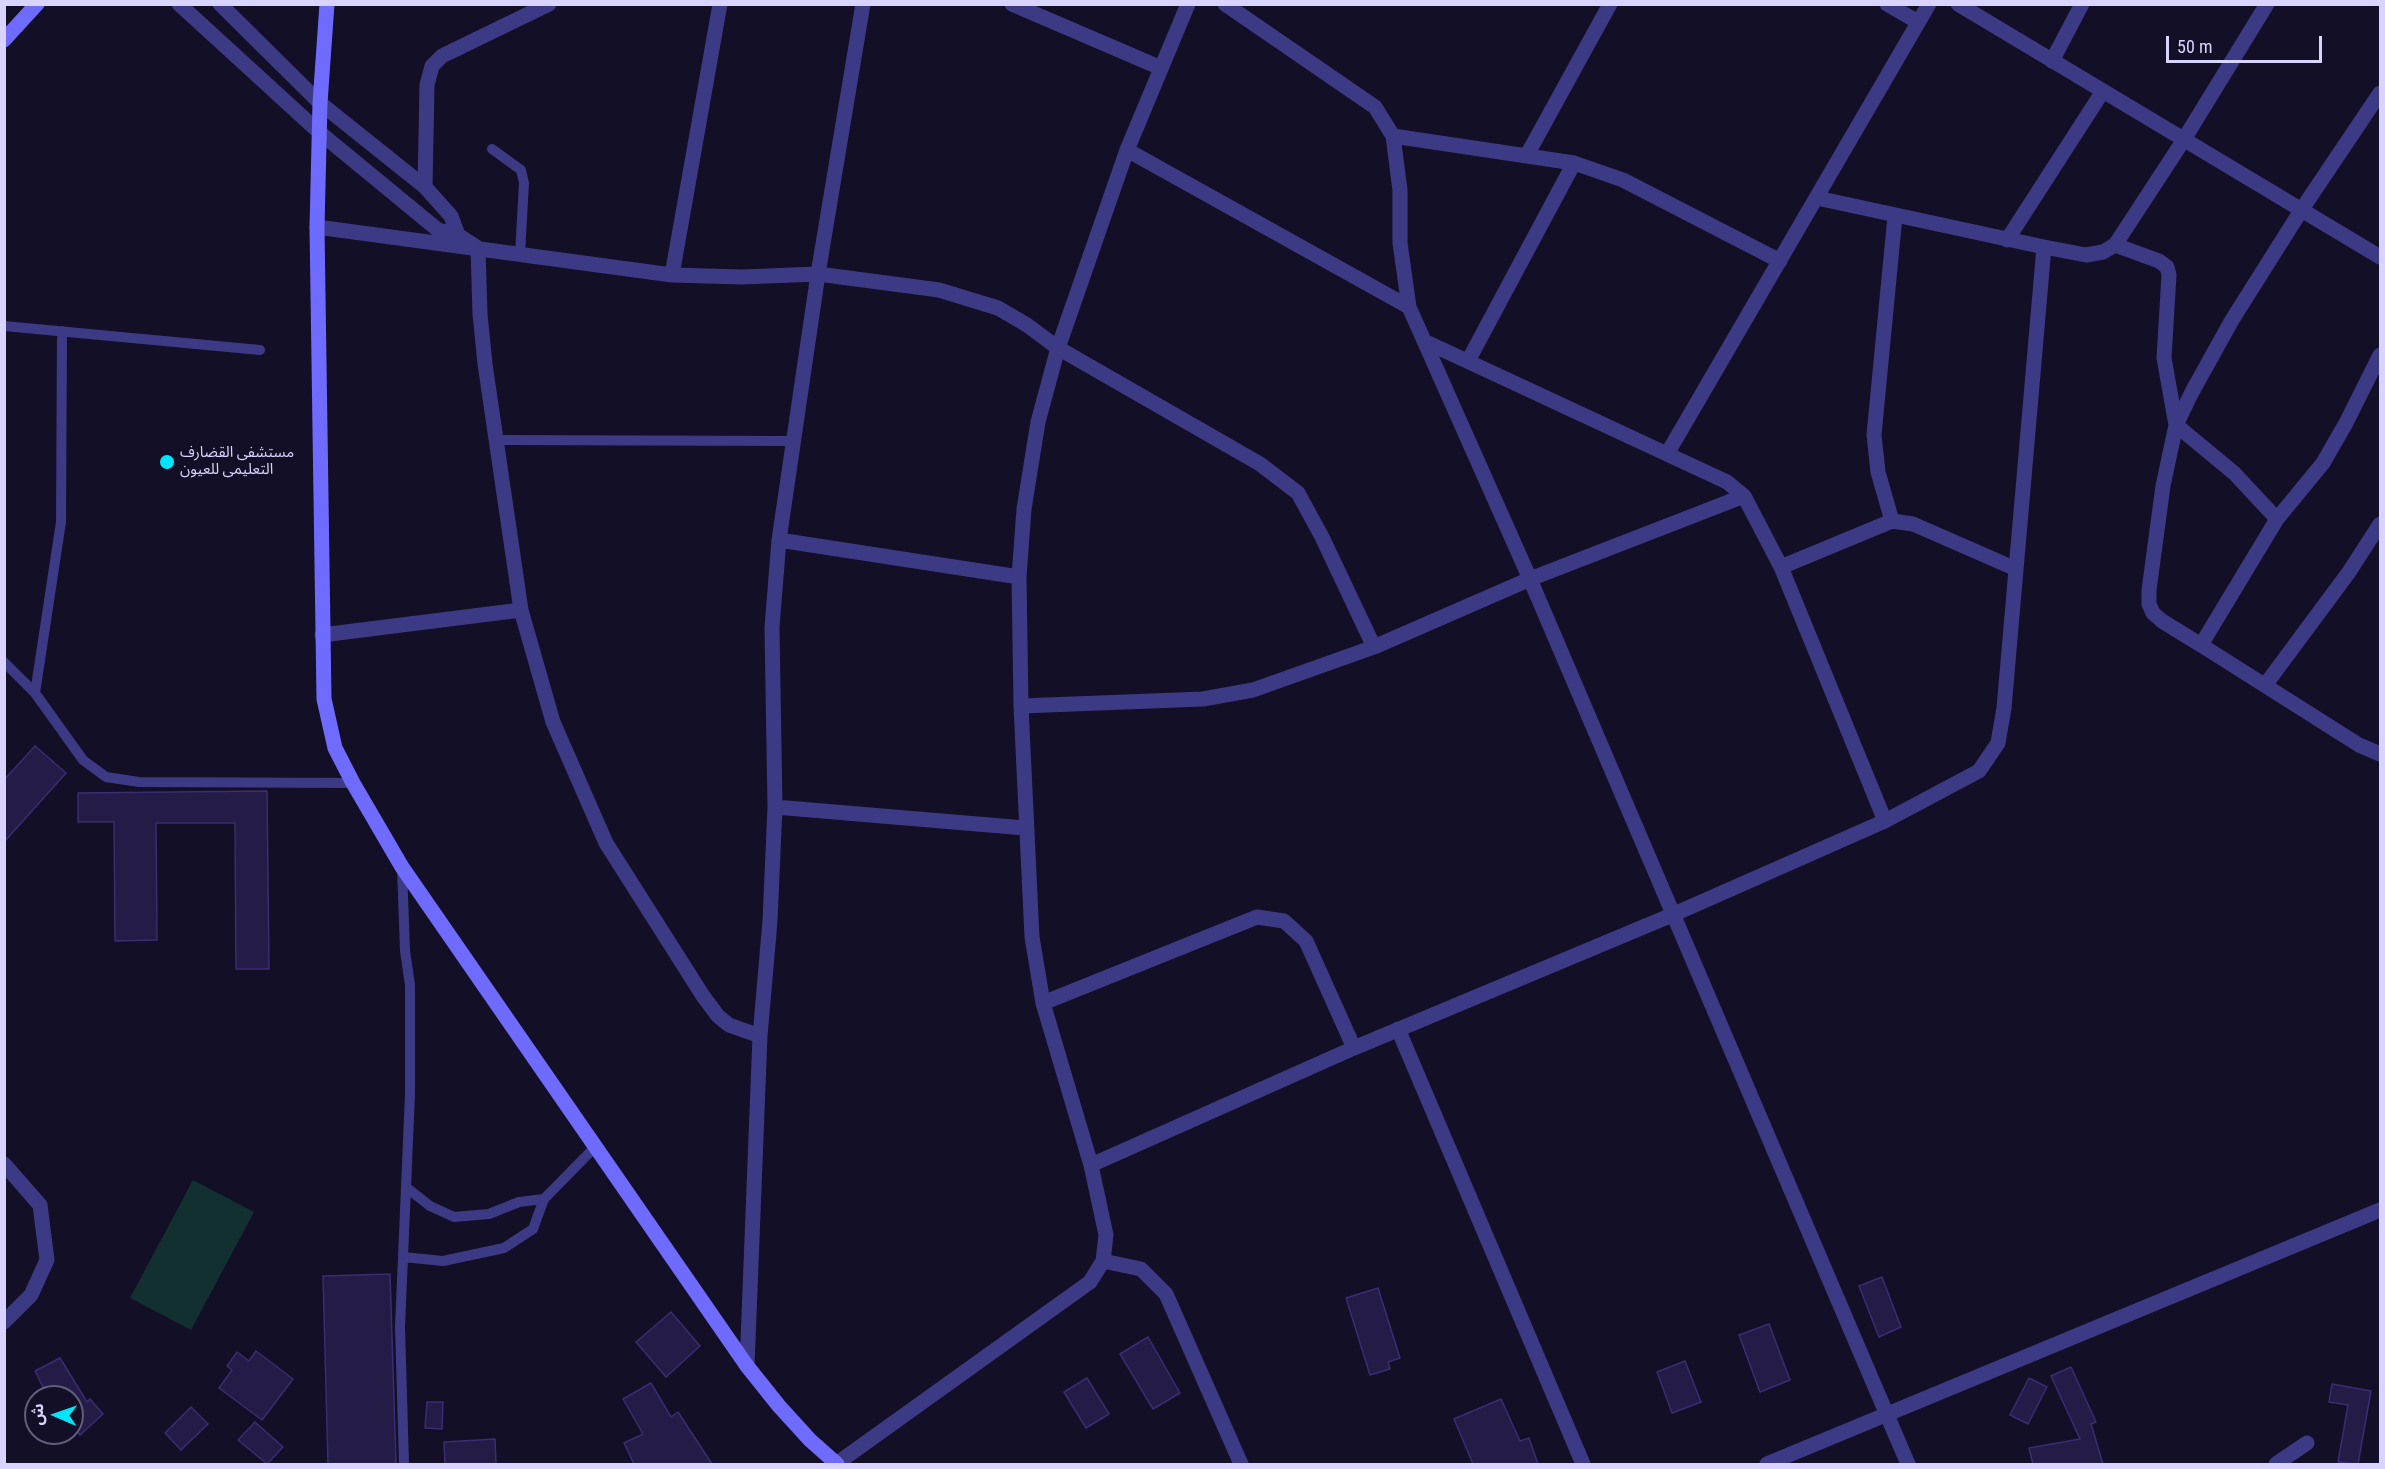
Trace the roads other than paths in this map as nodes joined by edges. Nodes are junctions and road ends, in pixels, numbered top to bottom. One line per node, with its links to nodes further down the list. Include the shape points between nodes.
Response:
1 (37, 4): 18 (street)
2 (179, 4): 24 (street)
3 (220, 4): 23 (street)
4 (327, 4): 23 (street)
5 (549, 4): 31 (street, via 442,56 432,66)
6 (720, 4): 45 (street)
7 (863, 4): 44 (street)
8 (1012, 4): 20 (street)
9 (1188, 4): 20 (street)
10 (1225, 4): 25 (street, via 1375,107)
11 (1610, 4): 29 (street)
12 (1887, 4): 17 (street)
13 (1929, 4): 17 (street)
14 (1958, 4): 19 (street)
15 (2082, 4): 19 (street)
16 (2267, 4): 26 (street)
17 (1918, 22): 32 (street)
18 (4, 40)
19 (2052, 61): 21 (street)
20 (1161, 68): 28 (street)
21 (2103, 91): 26 (street); 37 (street)
22 (2380, 93): 33 (street)
23 (320, 103): 24 (street); 31 (street)
24 (319, 132): 35 (street); 36 (street, via 438,230)
25 (1393, 136): 29 (street); 46 (street)
26 (2183, 141): 33 (street); 38 (street)
27 (492, 149): 41 (lane, via 521,170 524,183)
28 (1127, 150): 46 (street); 50 (street)
29 (1527, 155): 30 (street)
30 (1574, 163): 43 (street, via 1623,180); 53 (street)
31 (425, 187): 36 (street, via 452,216)
32 (1817, 198): 34 (street); 43 (street)
33 (2302, 210): 42 (street); 54 (street, via 2232,320)
34 (1895, 216): 37 (street); 60 (street, via 1874,435 1878,472)
35 (317, 227): 40 (street); 68 (street)
36 (458, 235): 40 (street)
37 (2007, 240): 39 (street)
38 (2115, 245): 39 (street, via 2086,255); 54 (street, via 2167,267 2164,358)
39 (2044, 247): 64 (street)
40 (478, 248): 41 (street); 55 (street, via 483,344)
41 (520, 254): 45 (street)
42 (2380, 257)
43 (1780, 261): 57 (street)
44 (818, 274): 45 (street); 50 (street, via 939,290 988,305 1027,324); 56 (street)
45 (672, 276)
46 (1409, 307): 49 (street)
47 (4, 326): 48 (lane)
48 (62, 331): 51 (lane); 73 (lane, via 61,522)
49 (1424, 341): 53 (street); 66 (street)
50 (1058, 348): 65 (street, via 1038,422 1024,510); 70 (street, via 1260,464 1298,493)
51 (260, 350)
52 (2380, 355): 59 (street, via 2323,463)
53 (1468, 361): 57 (street)
54 (2176, 425): 59 (street, via 2234,473); 69 (street, via 2163,486 2149,604 2162,621)
55 (498, 440): 56 (lane); 67 (street)
56 (794, 441): 62 (street)
57 (1667, 454): 58 (street, via 1727,482)
58 (1744, 496): 63 (street); 66 (street)
59 (2277, 519): 69 (street)
60 (1892, 521): 63 (street); 64 (street, via 1912,524)
61 (2380, 524): 72 (street)
62 (779, 540): 65 (street); 77 (street, via 772,627)
63 (1781, 567): 78 (street)
64 (2016, 569): 78 (street, via 1998,743 1978,771)
65 (1019, 577): 74 (street)
66 (1530, 579): 70 (street); 81 (street)
67 (521, 610): 68 (street); 84 (street, via 554,722 606,843 718,1016 729,1025)
68 (322, 635): 76 (street, via 324,699 335,748)
69 (2201, 645): 72 (street)
70 (1374, 647): 74 (street, via 1253,690 1203,699)
71 (4, 662): 73 (lane)
72 (2266, 684): 75 (street, via 2359,745)
73 (35, 693): 76 (lane, via 83,760 106,777 139,782)
74 (1021, 706): 79 (street)
75 (2380, 753)
76 (352, 783): 80 (street)
77 (775, 807): 79 (street); 84 (street)
78 (1885, 821): 81 (street)
79 (1025, 828): 82 (street, via 1032,937)
80 (402, 867): 86 (street); 89 (lane, via 410,985 411,1094)
81 (1672, 915): 83 (street); 96 (street)
82 (1043, 1003): 85 (street, via 1257,917 1275,919 1284,921 1306,941); 88 (street)
83 (1398, 1029): 85 (street); 101 (street)
84 (760, 1036): 95 (street)
85 (1354, 1048): 88 (street)
86 (596, 1146): 90 (lane); 95 (street)
87 (4, 1164): 94 (street, via 40,1205 47,1260 30,1295)
88 (1091, 1166): 93 (street, via 1106,1235)
89 (406, 1188): 90 (lane, via 454,1217 489,1214 519,1202); 92 (lane)
90 (544, 1199): 92 (lane, via 533,1229 504,1248 443,1261)
91 (2380, 1210): 96 (street)
92 (403, 1257): 98 (lane, via 400,1327)
93 (1103, 1261): 99 (street, via 1090,1282); 100 (street, via 1141,1269 1166,1294)
94 (4, 1322)
95 (747, 1366): 99 (street, via 810,1440)
96 (1886, 1415): 102 (street); 103 (street)
97 (2307, 1443): 104 (street)
98 (404, 1464)
99 (837, 1464)
100 (1241, 1464)
101 (1583, 1464)
102 (1767, 1464)
103 (1908, 1464)
104 (2276, 1464)

